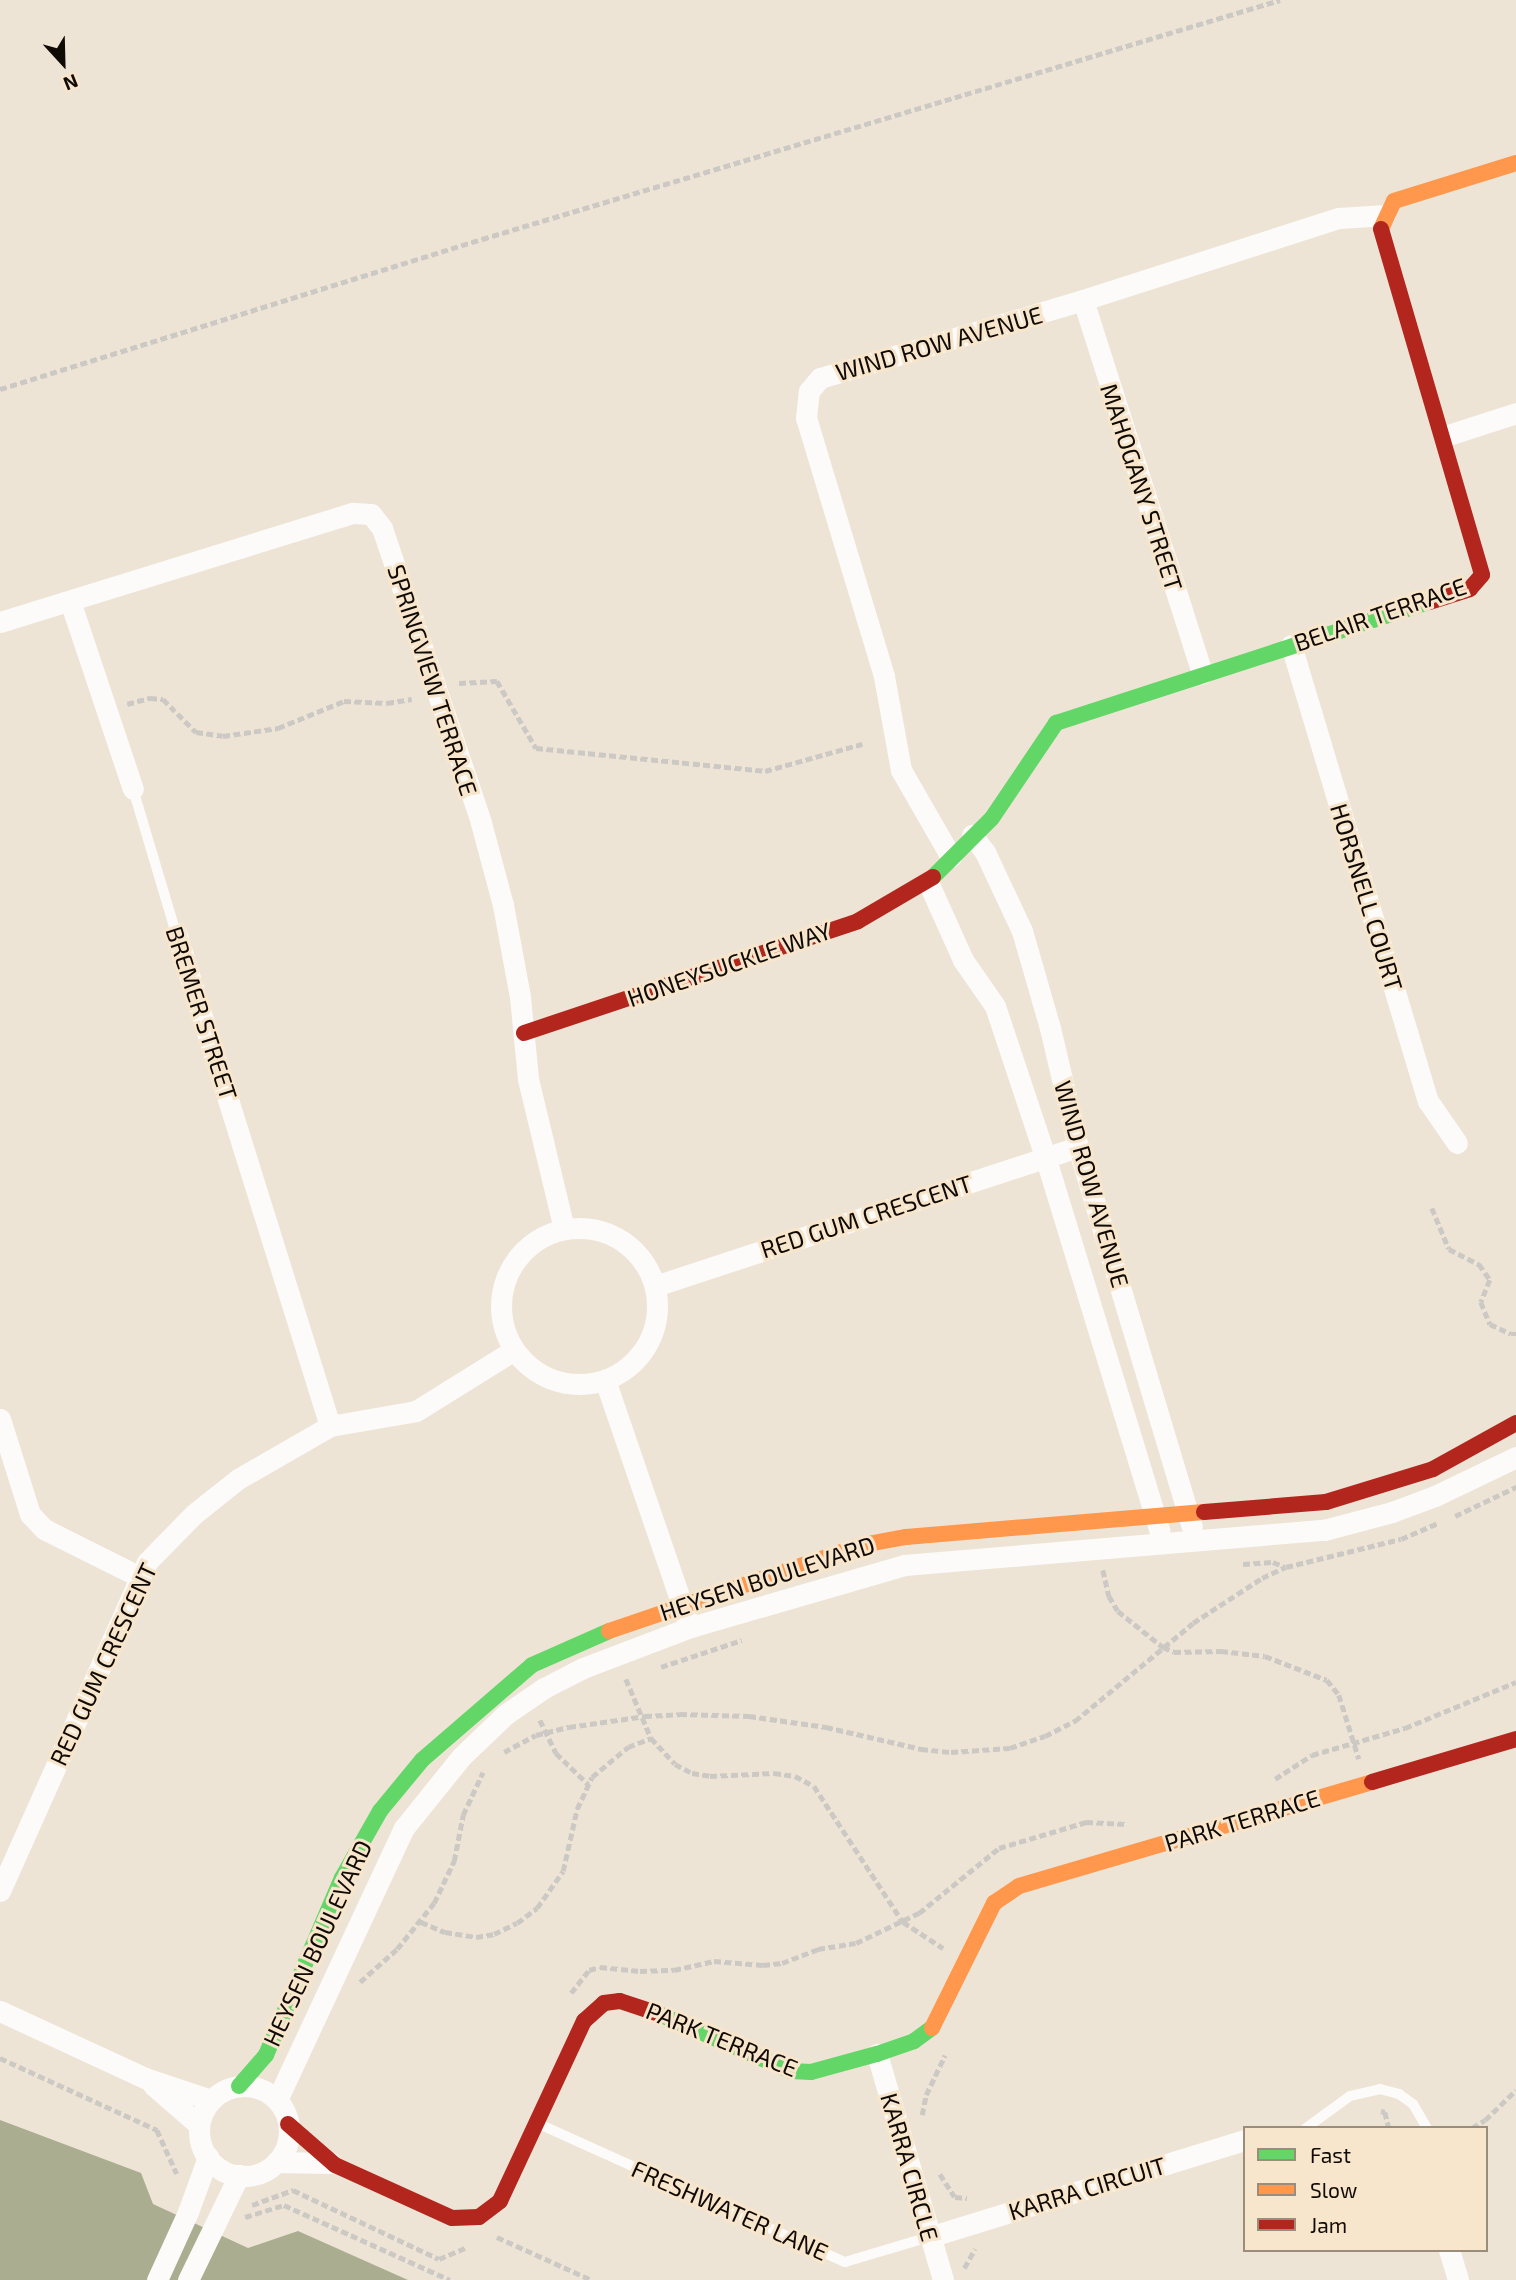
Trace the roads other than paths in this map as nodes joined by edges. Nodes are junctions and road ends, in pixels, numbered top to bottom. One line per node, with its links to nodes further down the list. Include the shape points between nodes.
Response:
1 (1516, 163): 2 (street, via 1394,201)
2 (1385, 215): 3 (street, WIND ROW AVENUE, via 1339,218); 5 (street, BELAIR TERRACE, via 1380,230)
3 (1083, 300): 9 (street, MAHOGANY STREET); 12 (street, WIND ROW AVENUE, via 820,378 809,391 806,418 884,676 901,770)
4 (1516, 413): 5 (street)
5 (1445, 436): 8 (street, BELAIR TERRACE, via 1482,575 1470,589)
6 (70, 601): 7 (street, SPRINGVIEW TERRACE); 10 (street, BREMER STREET); 15 (street, SPRINGVIEW TERRACE, via 353,513 371,514 382,528 481,823 513,952)
7 (0, 622)
8 (1291, 645): 9 (street, BELAIR TERRACE); 16 (street, HORSNELL COURT, via 1428,1101)
9 (1202, 673): 11 (street, BELAIR TERRACE, via 1056,723 992,818)
10 (133, 789): 14 (lane, BREMER STREET)
11 (972, 835): 12 (street, BELAIR TERRACE); 17 (street, WIND ROW AVENUE, via 985,852 1022,931)
12 (951, 857): 13 (street, BELAIR TERRACE)
13 (928, 882): 15 (street, HONEYSUCKLE WAY, via 858,921); 18 (street, WIND ROW AVENUE, via 963,960 995,1006)
14 (176, 933): 25 (street, BREMER STREET)
15 (524, 1033): 19 (street, SPRINGVIEW TERRACE, via 528,1079)
16 (1457, 1143)
17 (1078, 1147): 18 (street, RED GUM CRESCENT); 27 (street, WIND ROW AVENUE)
18 (1045, 1156): 20 (street, RED GUM CRESCENT); 28 (street, WIND ROW AVENUE)
19 (565, 1229): 20 (street, via 588,1228 621,1241 646,1264); 21 (street, via 540,1238 520,1254 507,1276 500,1301 503,1327)
20 (655, 1286): 22 (street, via 658,1309 643,1352)
21 (514, 1350): 22 (street, via 532,1369 555,1381 580,1385); 25 (street, RED GUM CRESCENT, via 416,1411)
22 (606, 1380): 32 (street)
23 (0, 1419): 31 (street, via 30,1514 44,1529)
24 (1516, 1423): 27 (street, HEYSEN BOULEVARD, via 1433,1469 1367,1491 1294,1506)
25 (330, 1426): 31 (street, RED GUM CRESCENT, via 238,1479 147,1562)
26 (1516, 1457): 29 (street, HEYSEN BOULEVARD, via 1436,1496 1353,1523 1294,1534)
27 (1189, 1515): 28 (street, HEYSEN BOULEVARD); 29 (street, WIND ROW AVENUE)
28 (1155, 1517): 30 (street, WIND ROW AVENUE); 32 (street, HEYSEN BOULEVARD, via 884,1540)
29 (1196, 1541): 30 (street, HEYSEN BOULEVARD)
30 (1163, 1542): 33 (street, HEYSEN BOULEVARD, via 904,1565)
31 (140, 1577): 35 (street, RED GUM CRESCENT)
32 (681, 1604): 33 (street); 40 (street, HEYSEN BOULEVARD, via 574,1644 532,1665 422,1760 380,1811 355,1856 266,2054)
33 (691, 1627): 42 (street, HEYSEN BOULEVARD, via 583,1668 544,1688 506,1714 461,1757 404,1828)
34 (1516, 1739): 38 (street, PARK TERRACE, via 1018,1886 994,1903 940,2017 925,2036)
35 (10, 1843): 36 (street, RED GUM CRESCENT)
36 (0, 1891)
37 (0, 2011): 39 (street)
38 (877, 2054): 43 (street, PARK TERRACE, via 811,2072 791,2071 633,2003 604,2003 584,2021); 53 (street, KARRA CIRCLE)
39 (145, 2078): 41 (street); 45 (street)
40 (239, 2086): 41 (street); 42 (street, via 253,2087)
41 (211, 2100): 45 (street)
42 (277, 2100): 44 (street)
43 (536, 2122): 51 (street, PARK TERRACE, via 500,2201 479,2217 452,2218); 53 (lane, FRESHWATER LANE, via 845,2262)
44 (288, 2124): 50 (street, via 284,2151); 51 (street)
45 (199, 2125): 49 (street)
46 (1309, 2126): 47 (lane, via 1350,2096 1380,2089 1413,2104)
47 (1426, 2126)
48 (1243, 2141): 53 (street, KARRA CIRCUIT)
49 (208, 2157): 52 (street); 55 (street)
50 (276, 2162): 51 (street); 52 (street, via 265,2170)
51 (331, 2164)
52 (239, 2175): 56 (street, via 228,2218)
53 (929, 2236): 57 (street, KARRA CIRCLE)
54 (1450, 2252): 58 (street)
55 (157, 2280)
56 (188, 2280)
57 (943, 2280)
58 (1458, 2280)

